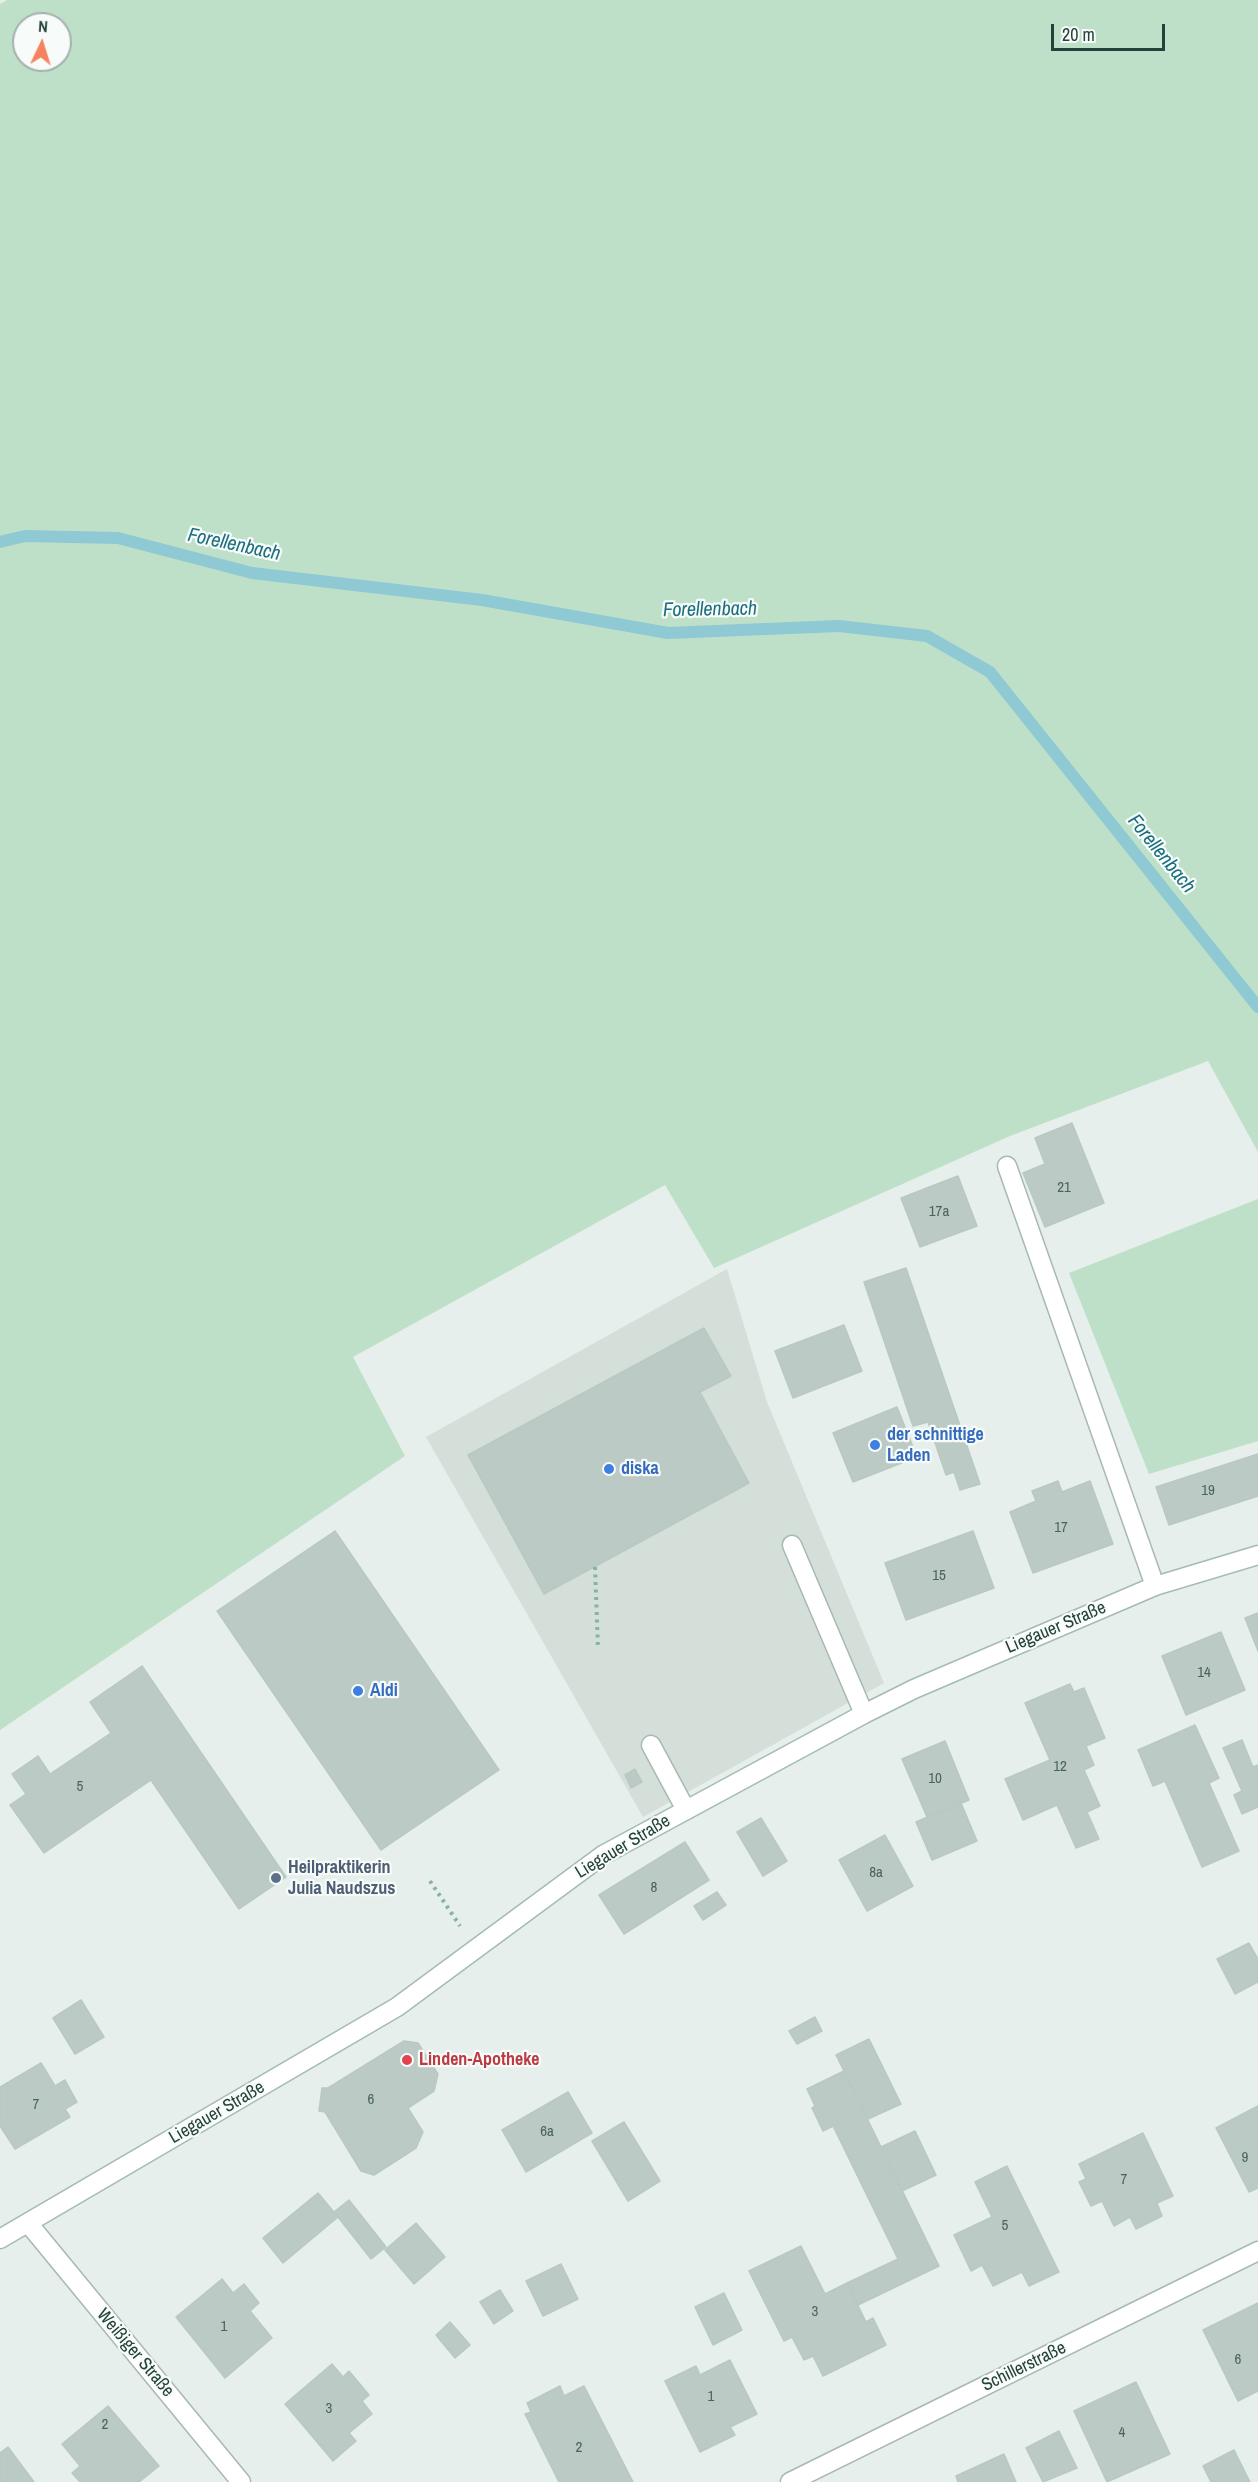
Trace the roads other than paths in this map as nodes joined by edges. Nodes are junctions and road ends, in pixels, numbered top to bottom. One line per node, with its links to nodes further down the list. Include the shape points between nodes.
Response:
1 (1007, 1166): 4 (main road)
2 (792, 1545): 5 (main road)
3 (1258, 1555): 4 (main road, Liegauer Straße)
4 (1155, 1586): 5 (main road, Liegauer Straße)
5 (864, 1714): 7 (main road, Liegauer Straße)
6 (651, 1745): 7 (main road)
7 (686, 1810): 8 (main road, Liegauer Straße, via 603,1855 397,2007)
8 (28, 2223): 9 (main road, Liegauer Straße); 11 (main road, Weißiger Straße)
9 (0, 2239)
10 (1258, 2252): 12 (main road, Schillerstraße)
11 (242, 2482)
12 (790, 2482)

